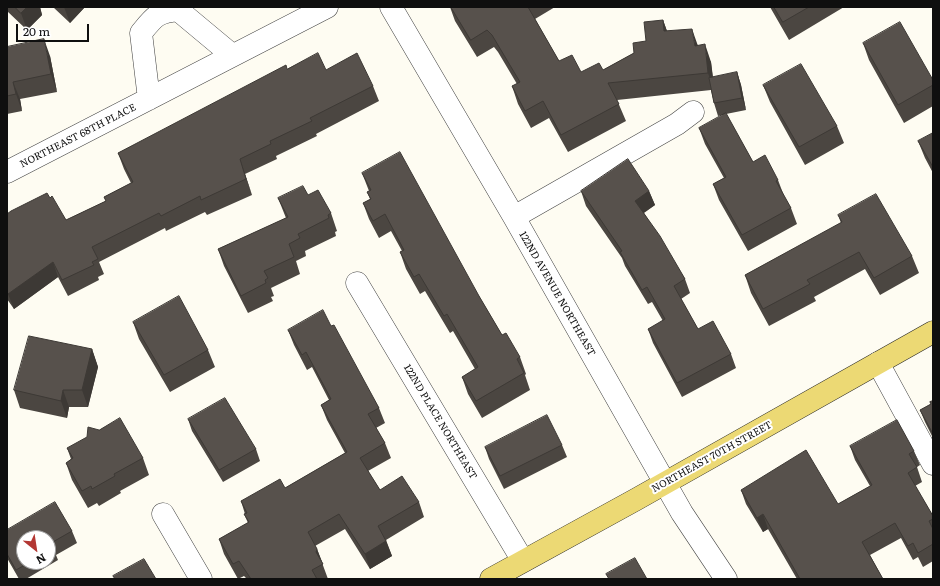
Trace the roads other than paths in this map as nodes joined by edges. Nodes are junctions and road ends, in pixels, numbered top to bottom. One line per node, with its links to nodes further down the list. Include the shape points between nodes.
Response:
1 (327, 7): 3 (street, NORTHEAST 68TH PLACE)
2 (391, 7): 7 (street, 122ND AVENUE NORTHEAST)
3 (232, 55): 4 (street, NORTHEAST 68TH PLACE); 4 (street, via 178,10 155,16 141,33)
4 (149, 99): 6 (street, NORTHEAST 68TH PLACE)
5 (692, 112): 7 (street, via 677,124)
6 (7, 172)
7 (514, 217): 12 (street, 122ND AVENUE NORTHEAST)
8 (357, 283): 14 (street, 122ND PLACE NORTHEAST)
9 (933, 332): 10 (main road, NORTHEAST 70TH STREET)
10 (878, 363): 11 (street); 12 (main road, NORTHEAST 70TH STREET)
11 (933, 464)
12 (665, 483): 14 (main road, NORTHEAST 70TH STREET); 17 (street, 122ND AVENUE NORTHEAST)
13 (163, 514): 15 (street)
14 (523, 560): 16 (main road, NORTHEAST 70TH STREET)
15 (201, 579)
16 (491, 579)
17 (726, 579)

